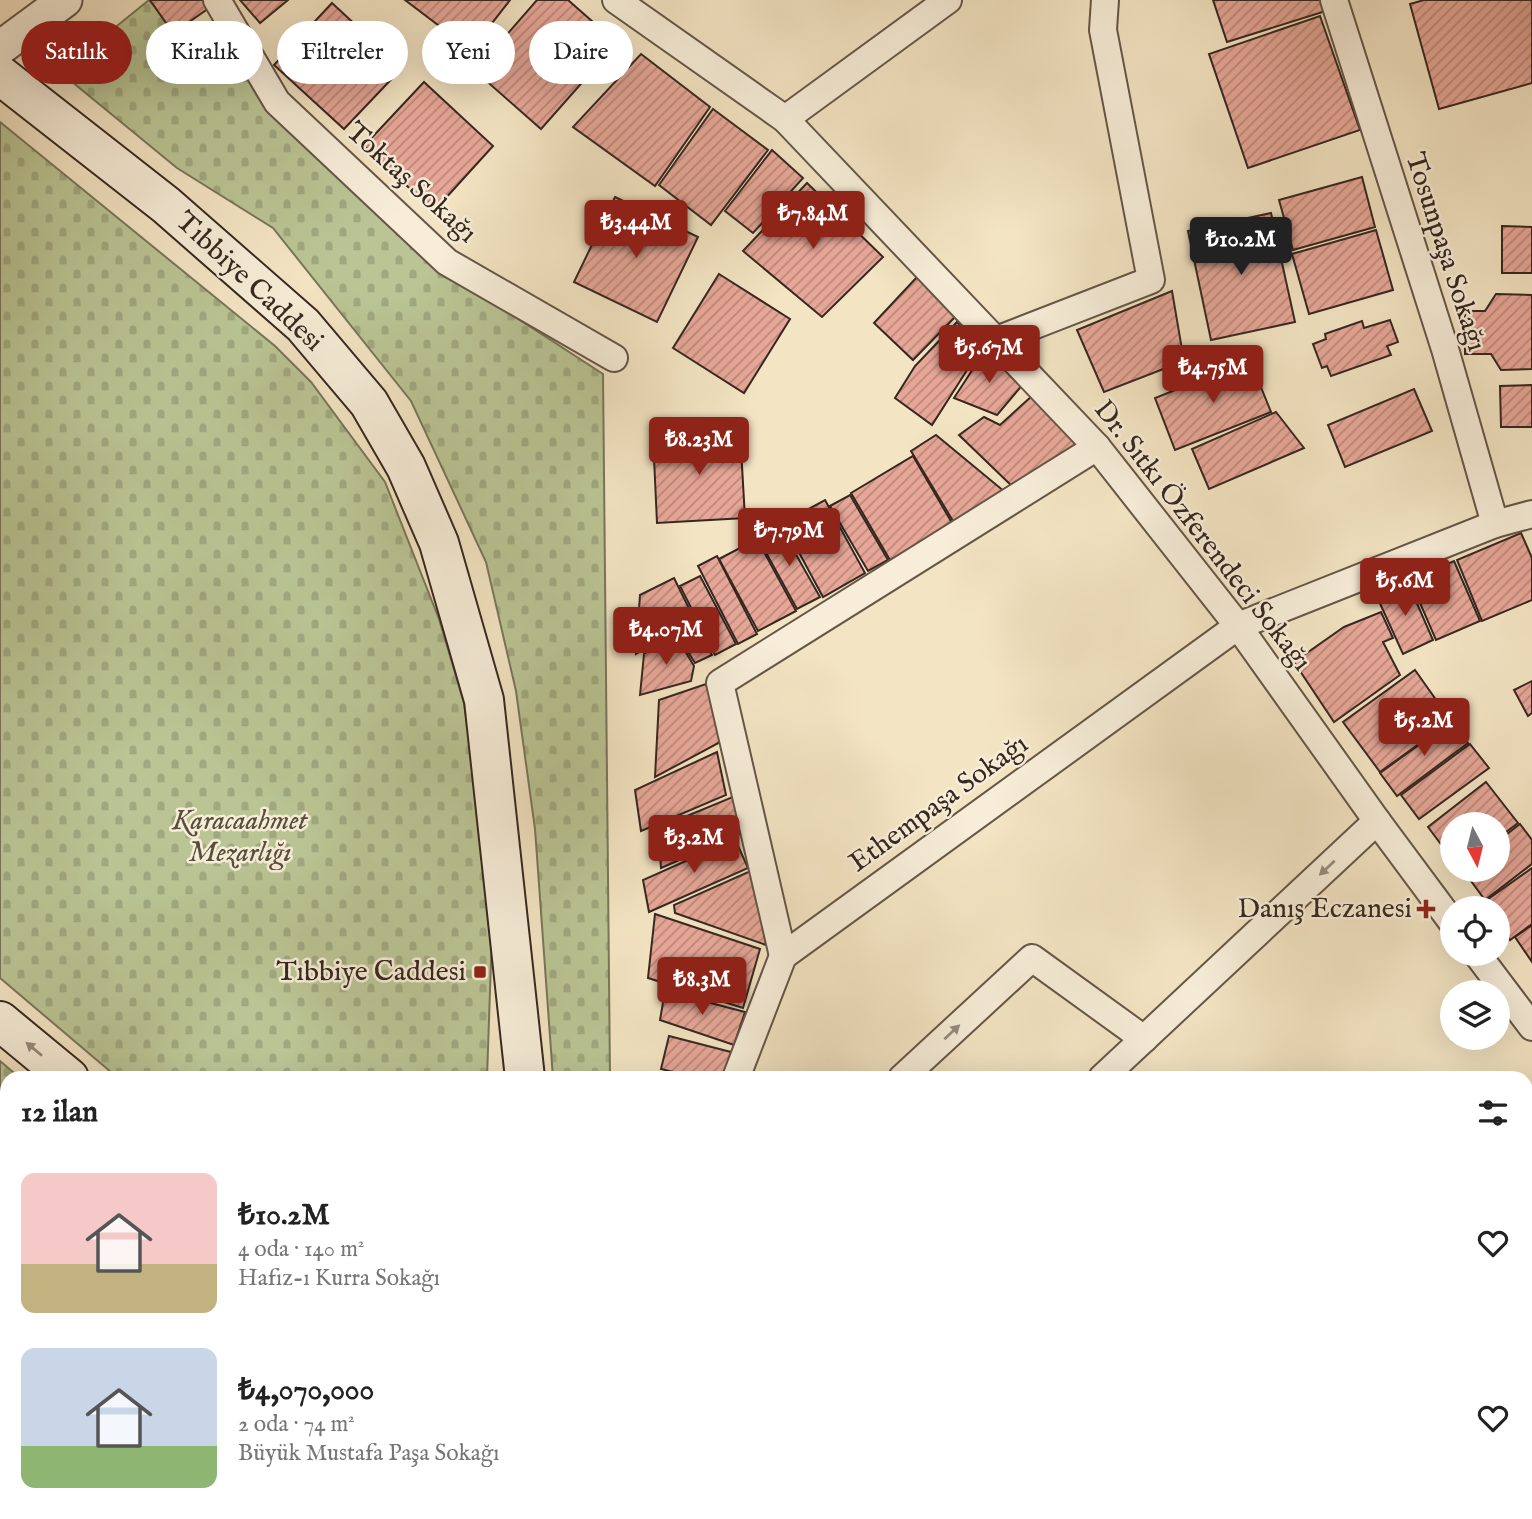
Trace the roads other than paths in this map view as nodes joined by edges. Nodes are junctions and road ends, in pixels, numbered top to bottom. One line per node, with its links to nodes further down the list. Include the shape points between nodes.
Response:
1 (65, 0): 7 (street)
2 (217, 0): 11 (street, Toktaş Sokağı, via 277,102 447,262)
3 (616, 0): 9 (street, Dr. Sıtkı Özferendeci Sokağı)
4 (1105, 0): 10 (street, via 1103,30 1150,281)
5 (1334, 0): 14 (street, Tosunpaşa Sokağı)
6 (937, 3): 9 (street)
7 (0, 48)
8 (0, 75): 24 (main road, Tıbbiye Caddesi, via 166,205 303,325 369,404 406,467 439,543 484,699)
9 (785, 119): 10 (street, Dr. Sıtkı Özferendeci Sokağı)
10 (994, 341): 12 (street, Dr. Sıtkı Özferendeci Sokağı)
11 (614, 358)
12 (1097, 447): 15 (street, Dr. Sıtkı Özferendeci Sokağı); 18 (street, via 720,683)
13 (1532, 514): 14 (street, Ethempaşa Sokağı)
14 (1495, 524): 15 (street, Ethempaşa Sokağı)
15 (1238, 626): 16 (street, Dr. Sıtkı Özferendeci Sokağı); 18 (street, Ethempaşa Sokağı)
16 (1377, 821): 17 (street, Dr. Sıtkı Özferendeci Sokağı); 22 (street, one-way to 22)
17 (1440, 906)
18 (783, 956): 25 (street)
19 (1486, 966): 21 (street)
20 (0, 1021): 23 (main road, one-way to 20)
21 (1532, 1027)
22 (1144, 1039): 26 (street, one-way to 22, via 1032,958); 27 (street)
23 (61, 1071)
24 (524, 1071)
25 (739, 1071)
26 (910, 1071)
27 (1118, 1071)

